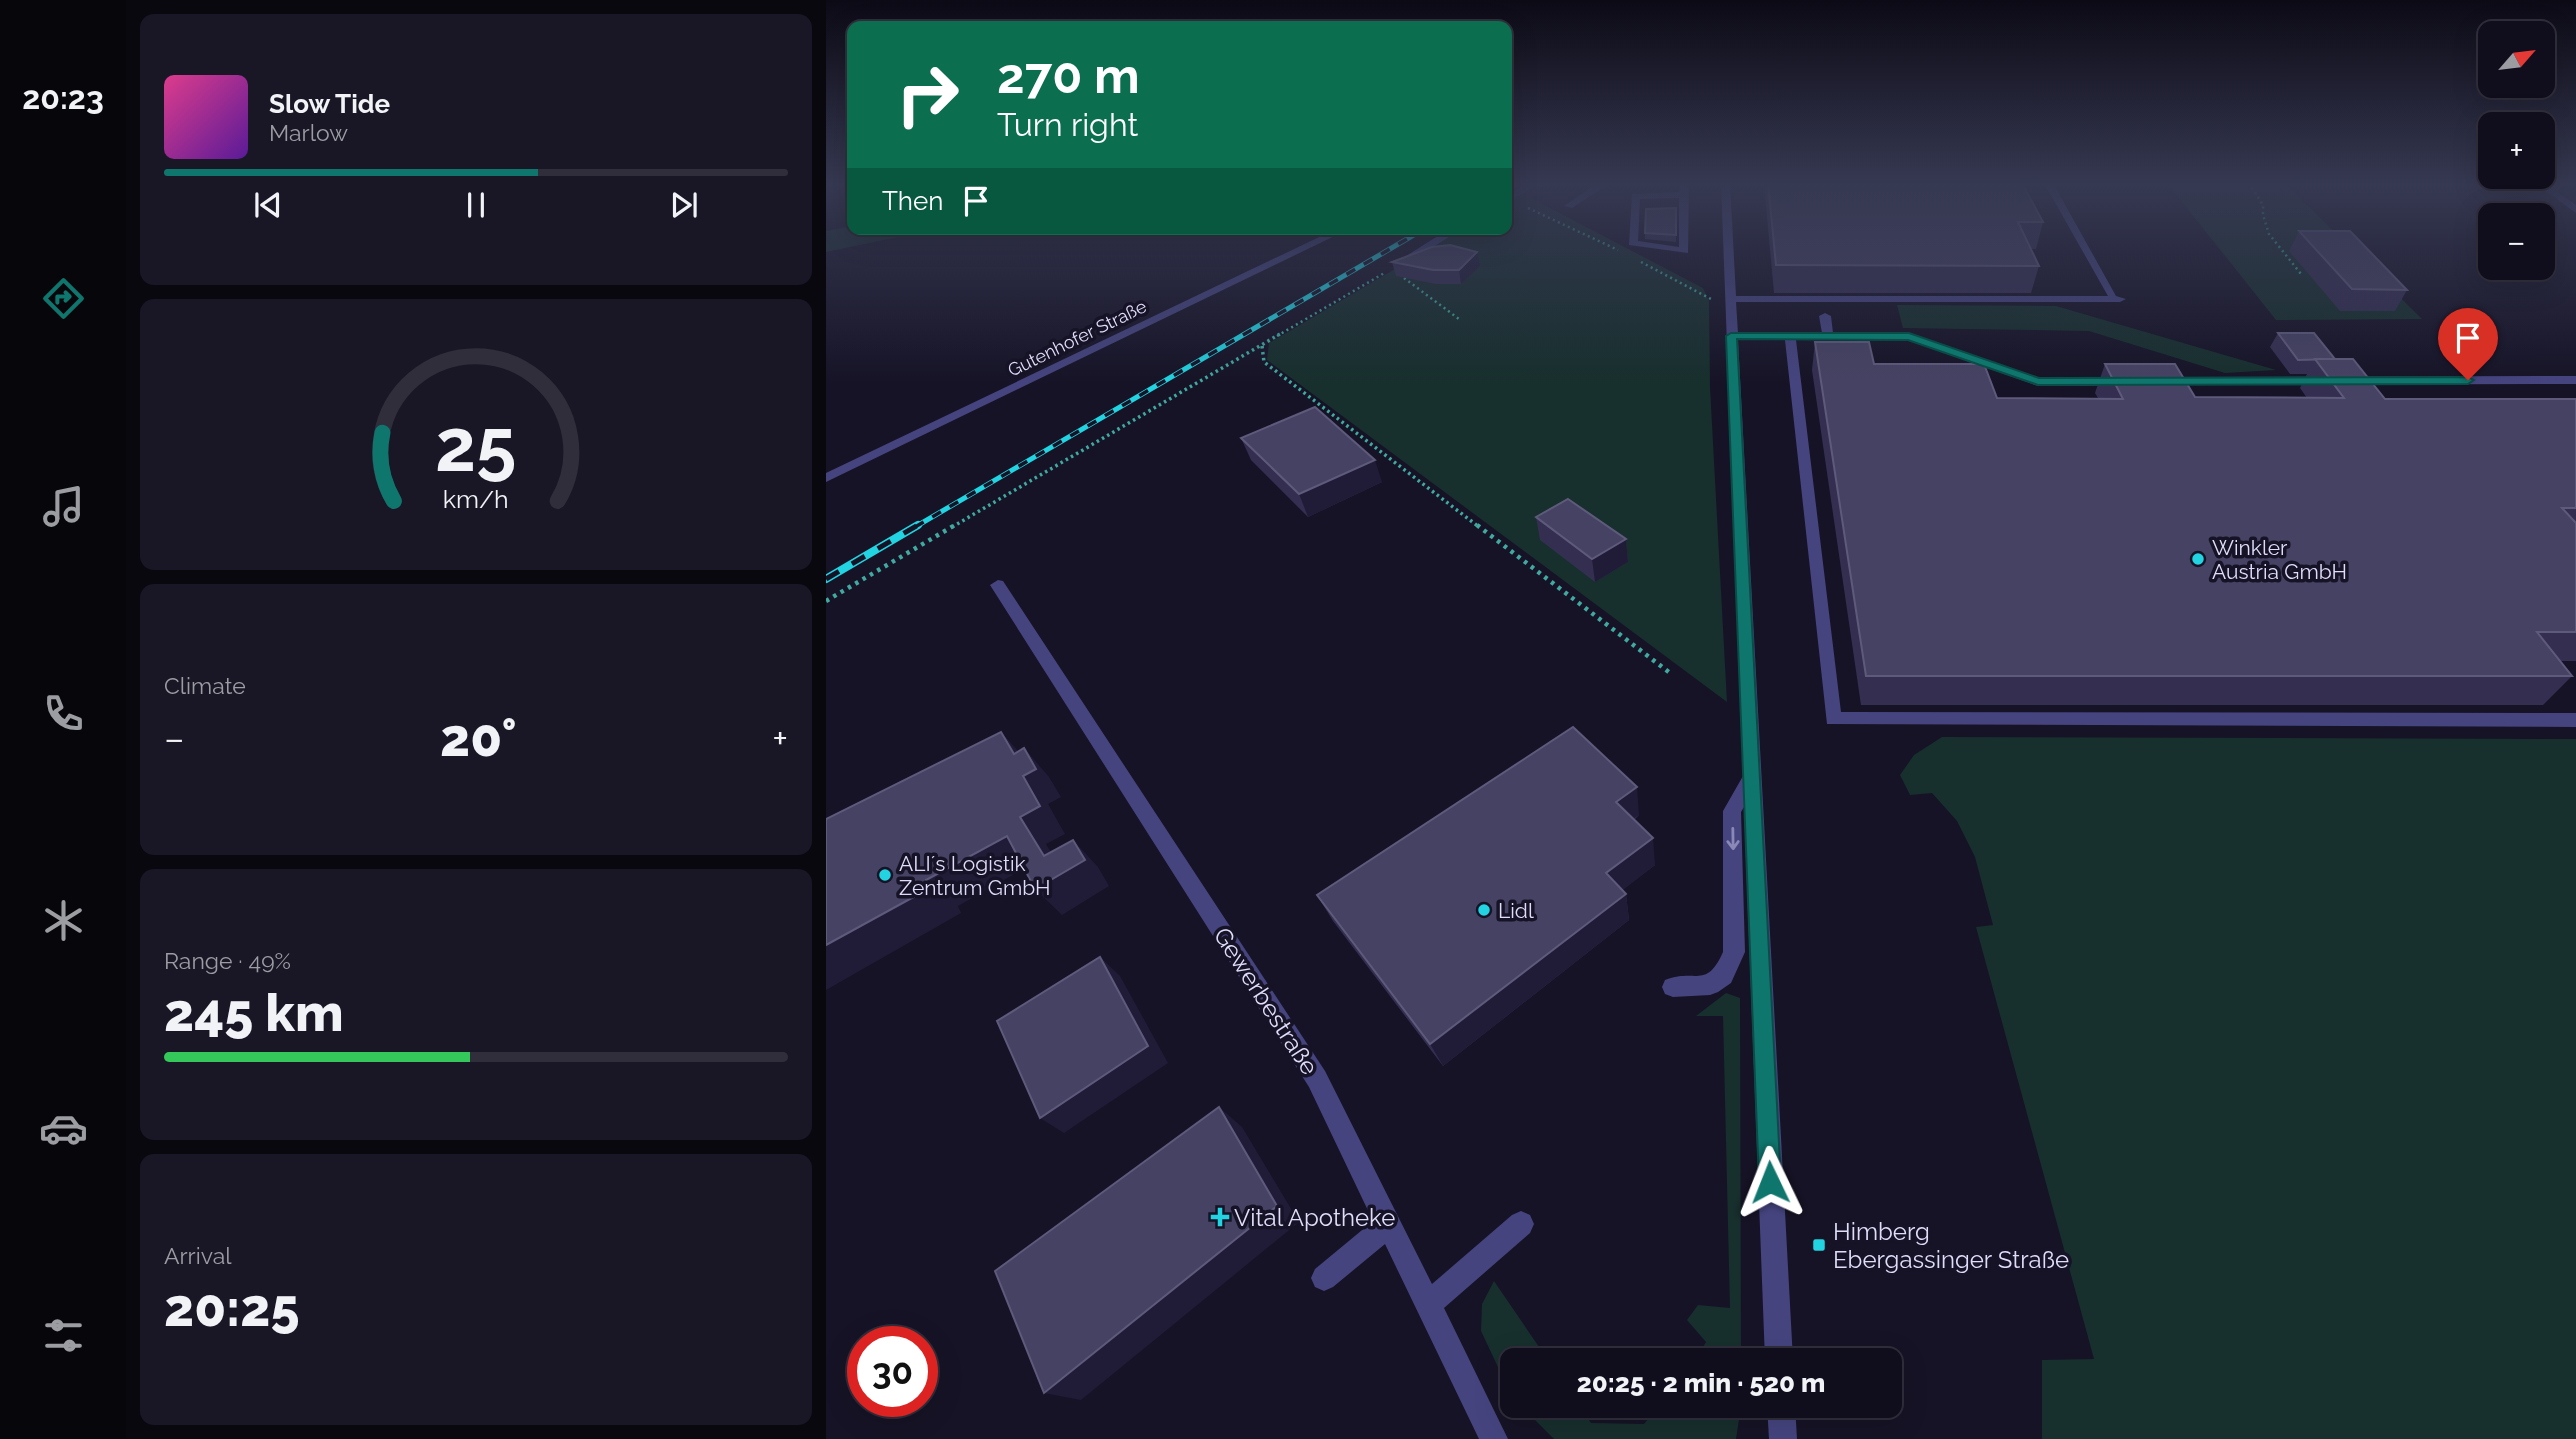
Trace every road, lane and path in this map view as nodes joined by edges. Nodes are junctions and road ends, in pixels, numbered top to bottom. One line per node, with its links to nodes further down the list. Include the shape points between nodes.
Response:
1 (1300, 250): 18 (street, Gutenhofer Straße)
2 (1422, 250): 6 (street)
3 (1728, 250): 8 (street)
4 (2088, 250): 8 (street, via 2116,297)
5 (2281, 250): 7 (path)
6 (1396, 266): 10 (path, via 1402,277); 14 (path)
7 (2301, 274)
8 (1730, 299): 11 (street)
9 (1825, 316): 13 (street)
10 (1459, 319)
11 (1731, 336): 12 (street); 23 (street)
12 (1790, 336): 13 (street); 22 (street, via 1833,719)
13 (1828, 336): 16 (street, via 1909,337 2038,382)
14 (1262, 346): 20 (path); 21 (path, via 1264,362)
15 (2576, 380): 17 (street)
16 (2135, 382)
17 (2149, 382)
18 (826, 478)
19 (998, 585): 25 (street, Gewerbestraße, via 1317,1079)
20 (826, 601)
21 (1670, 673)
22 (2576, 720)
23 (1753, 776): 24 (street, one-way to 24, via 1732,811 1734,952 1723,976 1710,985); 29 (street)
24 (1673, 988)
25 (1389, 1224): 27 (street); 28 (street, Gewerbestraße)
26 (1521, 1224): 28 (street)
27 (1324, 1278)
28 (1429, 1304): 31 (street, Gewerbestraße)
29 (1778, 1348)
30 (1782, 1418): 32 (street)
31 (1494, 1439)
32 (1783, 1439)

